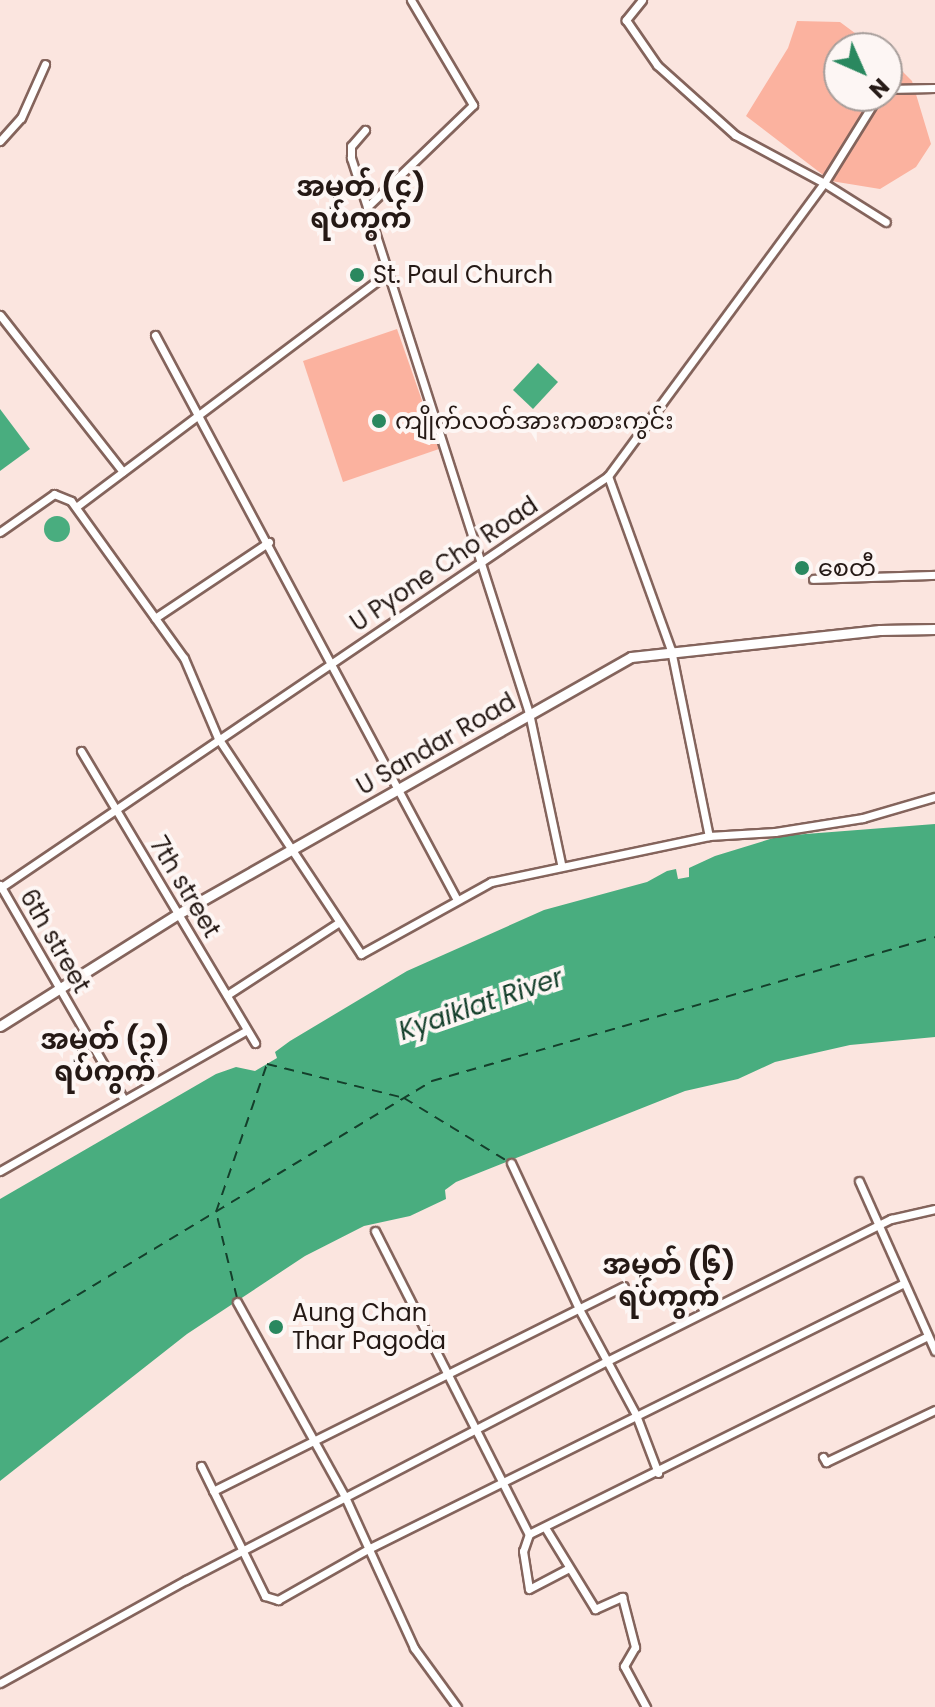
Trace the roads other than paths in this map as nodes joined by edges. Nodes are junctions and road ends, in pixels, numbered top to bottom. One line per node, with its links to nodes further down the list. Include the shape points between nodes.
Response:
1 (411, 0): 10 (street, via 473,105)
2 (642, 0): 9 (street, via 626,20 657,65 735,135)
3 (45, 64): 8 (street, via 21,118)
4 (935, 88): 5 (street)
5 (903, 89)
6 (868, 112): 9 (street, U Pyone Cho Road)
7 (365, 130): 10 (street, via 351,146 351,158)
8 (0, 141)
9 (824, 183): 11 (street); 17 (street, U Pyone Cho Road)
10 (367, 207): 12 (street)
11 (886, 222)
12 (388, 273): 15 (street); 21 (street)
13 (0, 315): 16 (street)
14 (155, 335): 15 (street)
15 (201, 415): 16 (street); 20 (street)
16 (123, 472): 18 (street)
17 (608, 476): 21 (street, U Pyone Cho Road); 26 (street)
18 (76, 507): 19 (street, via 54,494); 24 (street)
19 (0, 532)
20 (269, 542): 24 (street); 27 (street)
21 (483, 566): 27 (street, U Pyone Cho Road); 28 (street)
22 (935, 575): 23 (street)
23 (813, 579)
24 (155, 618): 29 (street, via 184,658)
25 (935, 629): 26 (main road, U Sandar Road)
26 (671, 650): 28 (main road, U Sandar Road, via 631,657); 34 (street)
27 (333, 661): 29 (street, U Pyone Cho Road); 31 (street)
28 (529, 713): 31 (main road, U Sandar Road); 36 (street)
29 (218, 738): 33 (street, U Pyone Cho Road); 35 (street)
30 (81, 751): 33 (street, 7th street)
31 (398, 788): 35 (main road, U Sandar Road); 38 (street)
32 (935, 797): 34 (street, via 863,818)
33 (116, 809): 37 (street, U Pyone Cho Road); 39 (street, 7th street)
34 (709, 836): 36 (street)
35 (291, 850): 39 (main road, U Sandar Road); 40 (street)
36 (561, 864): 38 (street, via 491,882)
37 (0, 887): 41 (street, 6th street)
38 (456, 898): 40 (street, via 363,954)
39 (178, 914): 41 (main road, U Sandar Road); 42 (street, 7th street)
40 (338, 923): 42 (street)
41 (58, 987): 43 (main road, U Sandar Road); 46 (street, 6th street)
42 (227, 995): 44 (street, 7th street)
43 (0, 1026)
44 (247, 1030): 45 (street, 7th street); 46 (street)
45 (255, 1043)
46 (124, 1100): 48 (street)
47 (511, 1163): 56 (street)
48 (0, 1171)
49 (859, 1181): 51 (street)
50 (935, 1209): 51 (street, via 913,1210)
51 (877, 1226): 53 (street); 59 (street)
52 (375, 1231): 60 (street)
53 (904, 1283): 57 (street); 62 (street)
54 (624, 1286): 56 (street)
55 (237, 1302): 64 (street)
56 (579, 1309): 59 (street); 60 (street)
57 (927, 1336): 58 (street); 67 (street)
58 (935, 1351)
59 (607, 1361): 62 (street); 63 (street)
60 (448, 1376): 63 (street); 64 (street)
61 (935, 1410): 65 (street, via 826,1462)
62 (636, 1415): 67 (street); 68 (street)
63 (475, 1429): 68 (street); 70 (street)
64 (315, 1441): 69 (street); 70 (street)
65 (823, 1457)
66 (201, 1466): 69 (street)
67 (658, 1473): 71 (street)
68 (502, 1482): 72 (street); 73 (street)
69 (213, 1491): 74 (street)
70 (345, 1497): 73 (street); 74 (street)
71 (546, 1529): 72 (street); 75 (street)
72 (529, 1534): 75 (street, via 523,1551 529,1589)
73 (370, 1548): 74 (street, via 271,1600); 77 (street, via 414,1648)
74 (242, 1550): 76 (street)
75 (569, 1568): 78 (street, via 595,1609 622,1597 635,1647 624,1666)
76 (0, 1683)
77 (457, 1707)
78 (646, 1707)

